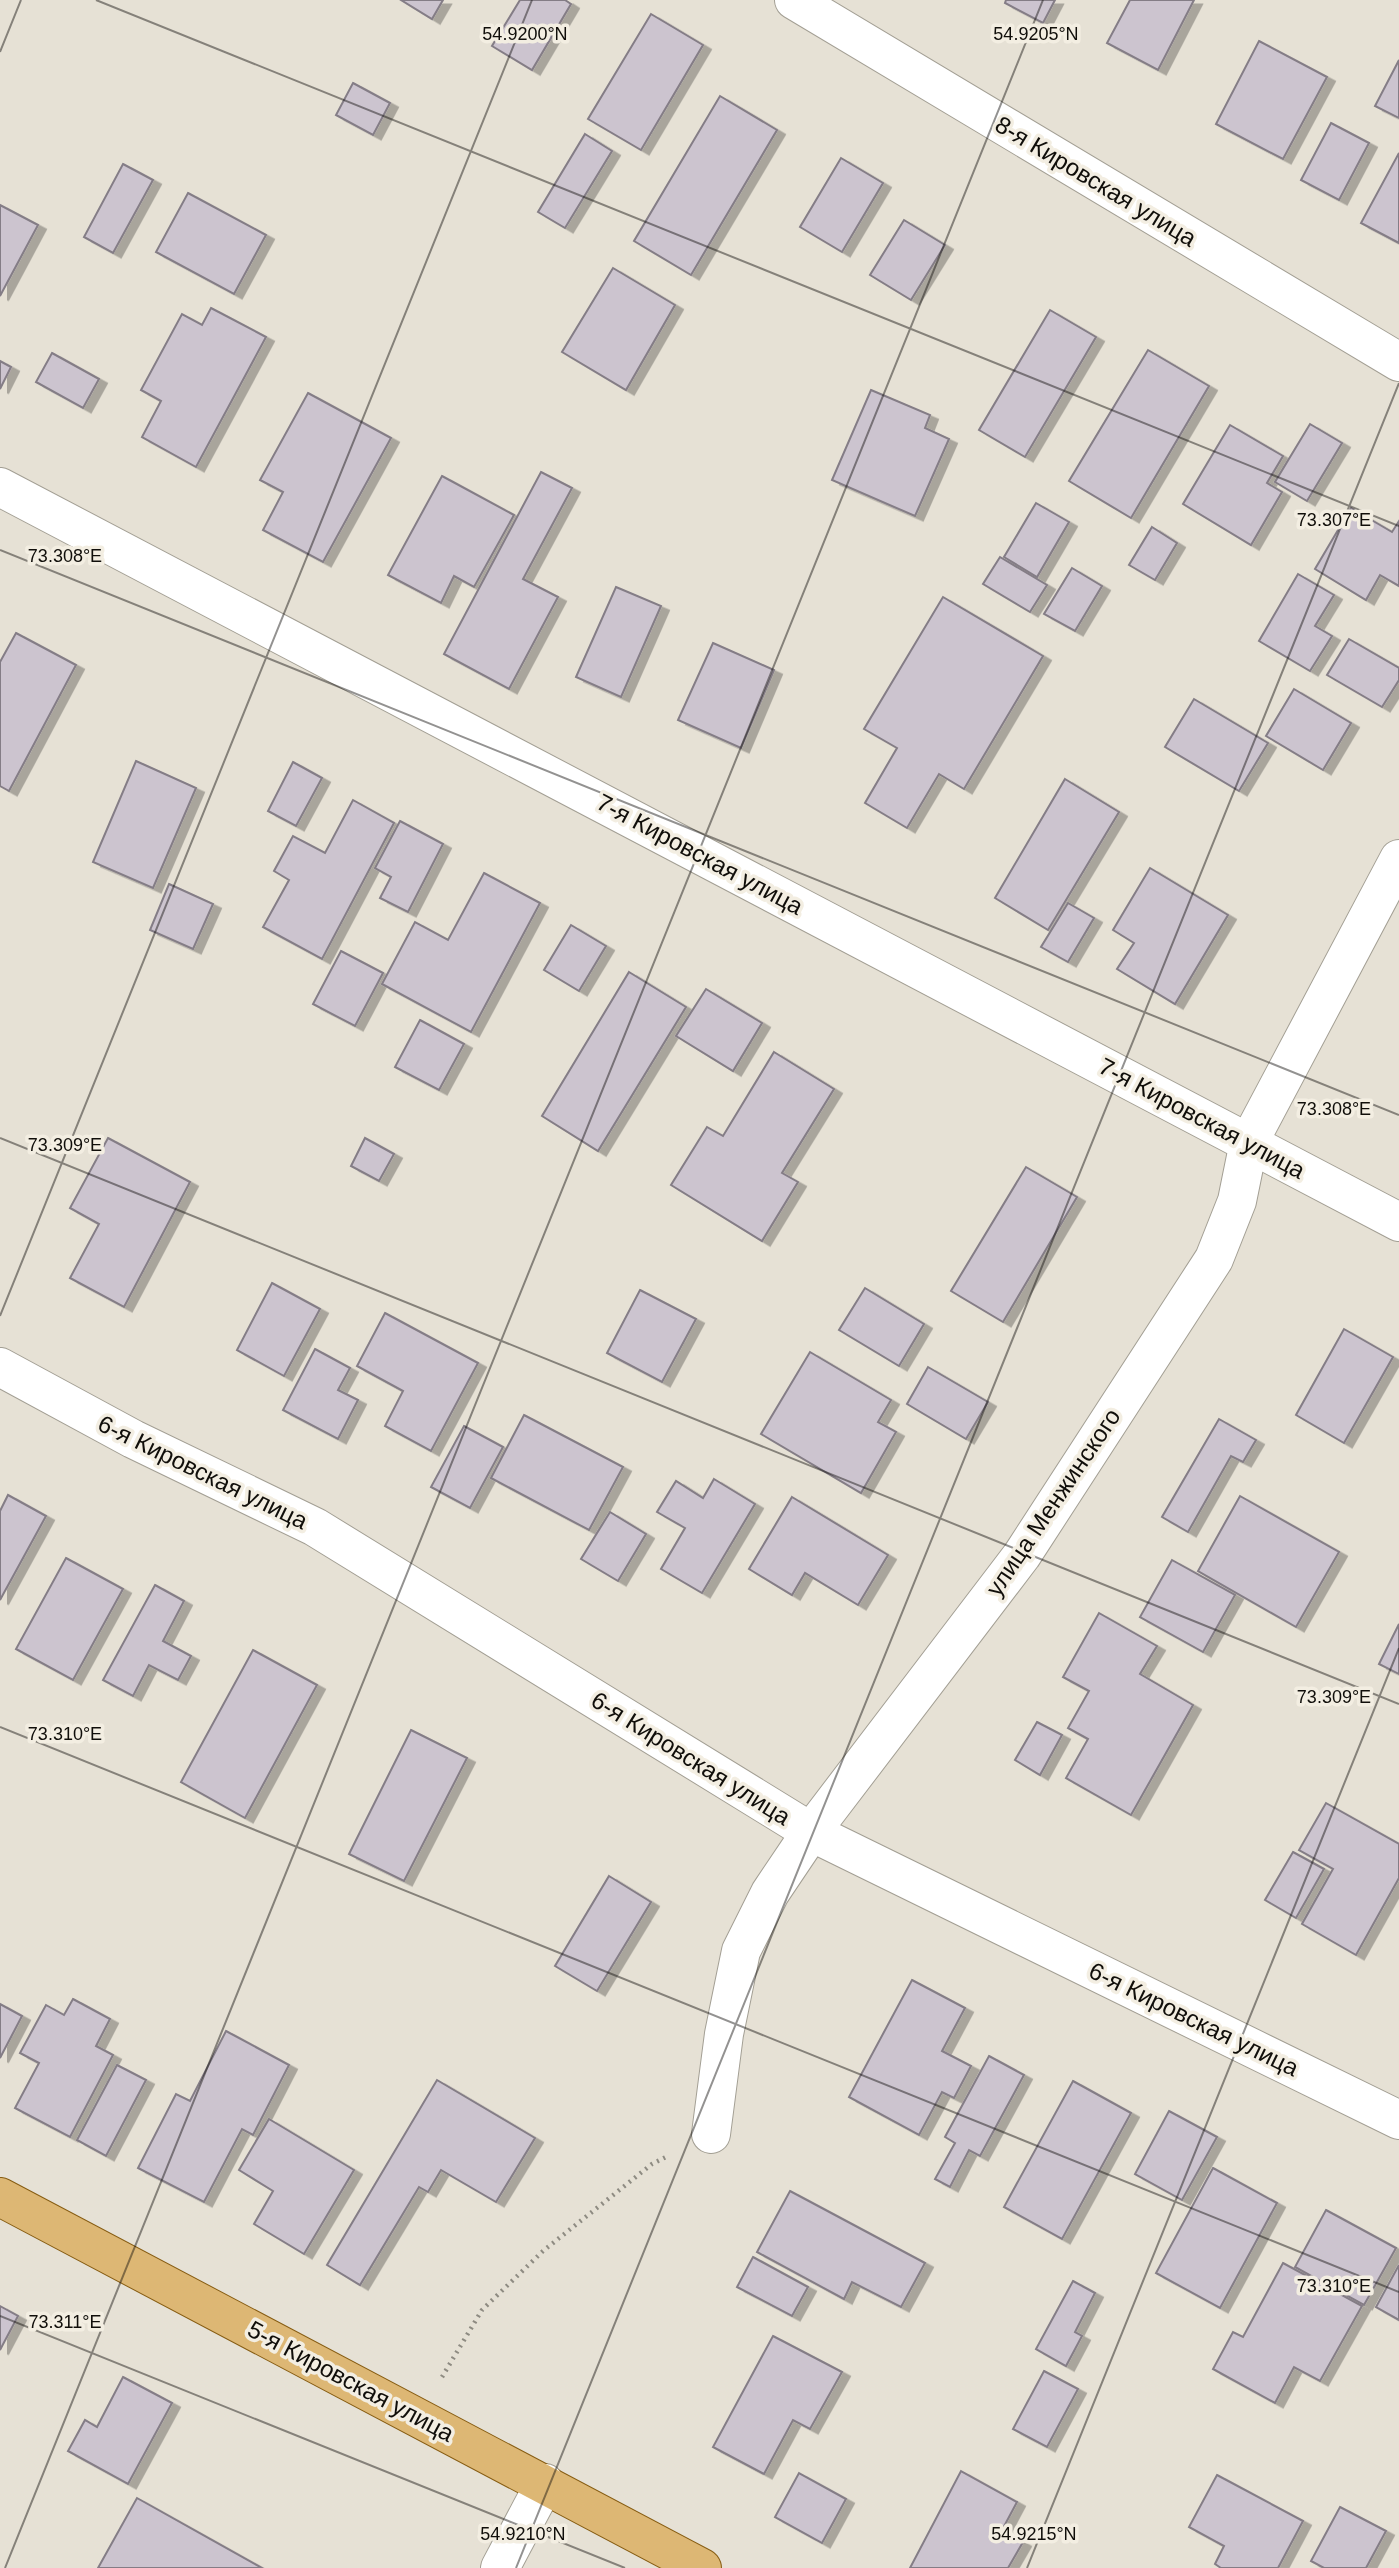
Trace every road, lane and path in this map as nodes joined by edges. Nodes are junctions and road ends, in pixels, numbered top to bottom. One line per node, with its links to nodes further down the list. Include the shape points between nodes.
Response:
1 (794, 0): 2 (street, 8-я Кировская улица)
2 (1399, 362)
3 (0, 487): 5 (street, 7-я Кировская улица)
4 (1399, 859): 5 (street, улица Менжинского)
5 (1249, 1142): 6 (street, 7-я Кировская улица); 8 (street, улица Менжинского, via 1237,1201 1214,1259 1022,1555)
6 (1399, 1222)
7 (0, 1367): 8 (street, 6-я Кировская улица, via 133,1439 314,1527)
8 (811, 1832): 9 (street, 6-я Кировская улица); 10 (street, улица Менжинского, via 769,1893 741,1951)
9 (1399, 2120)
10 (711, 2134): 12 (path, via 652,2164 534,2260 482,2310)
11 (0, 2197): 12 (main road, 5-я Кировская улица)
12 (418, 2416): 13 (main road, 5-я Кировская улица)
13 (545, 2483): 14 (street); 15 (main road, 5-я Кировская улица)
14 (500, 2568)
15 (702, 2568)

